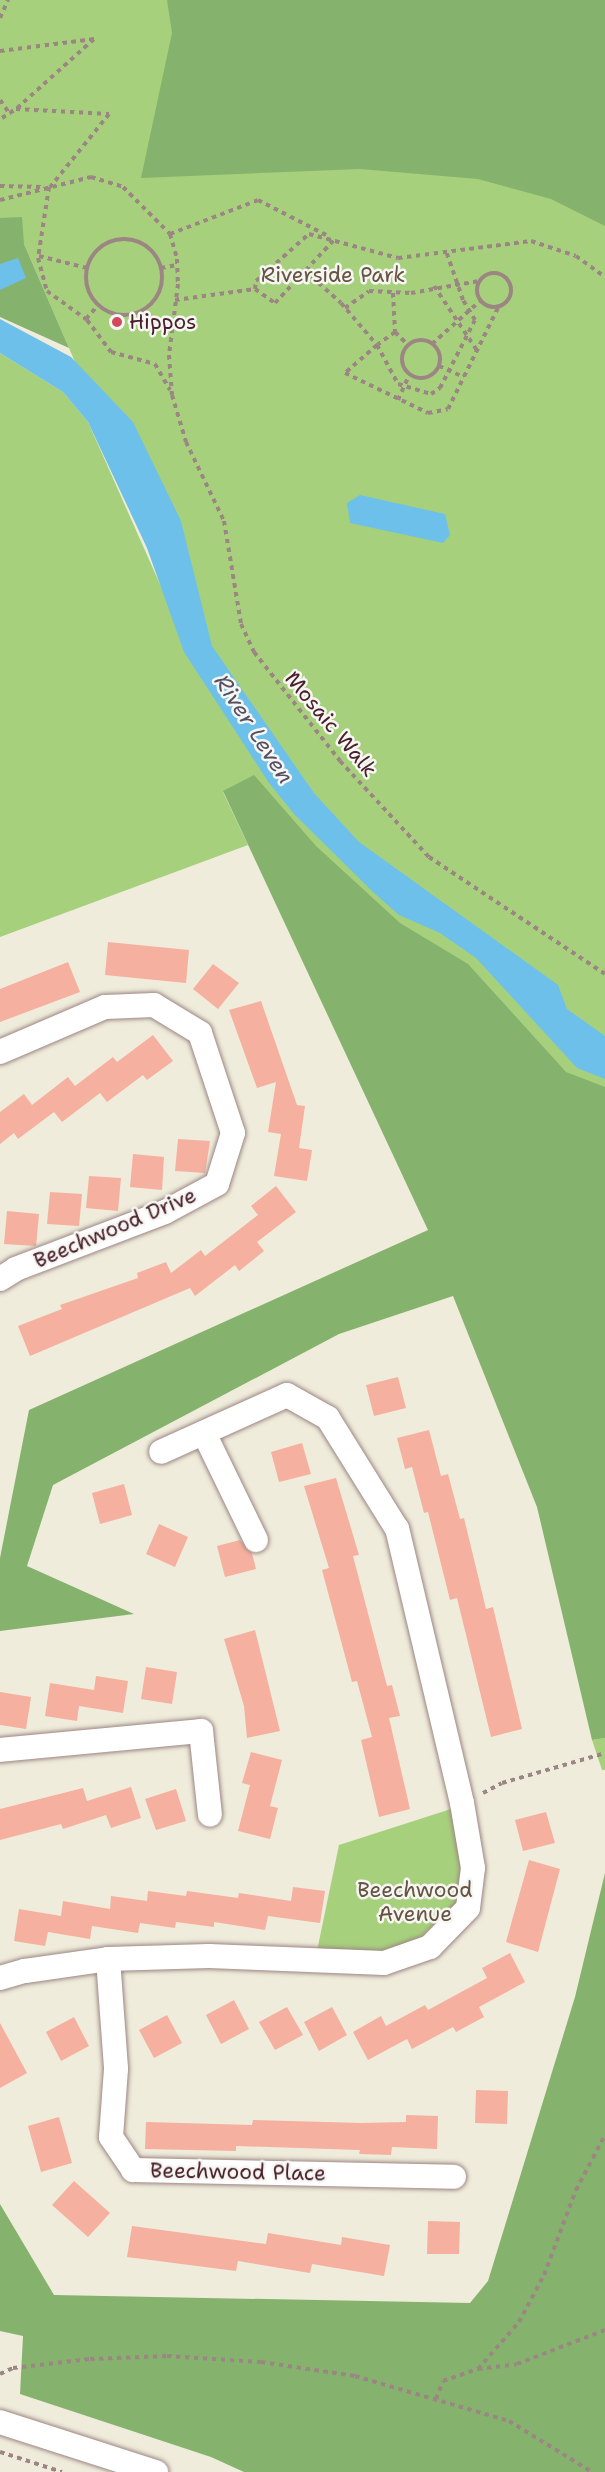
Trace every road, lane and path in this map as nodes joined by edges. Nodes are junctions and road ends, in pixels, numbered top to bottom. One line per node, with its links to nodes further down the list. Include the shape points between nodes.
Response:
1 (8, 0): 2 (path)
2 (0, 18)
3 (0, 51): 5 (path, via 94,39)
4 (0, 100): 6 (path)
5 (16, 109): 6 (path); 9 (path, via 109,114)
6 (9, 113): 7 (path)
7 (1, 119)
8 (0, 186): 9 (path)
9 (49, 187): 10 (path); 11 (path, via 91,177 123,187); 14 (path, Mosaic Walk)
10 (0, 200)
11 (170, 234): 12 (path, via 258,200); 15 (path, Mosaic Walk)
12 (334, 240): 13 (path, via 398,258); 18 (path); 23 (path, via 309,234 256,281)
13 (446, 250): 19 (path, via 531,241 576,256); 21 (path)
14 (39, 256): 16 (path); 31 (path, Mosaic Walk, via 47,291)
15 (177, 265): 17 (path); 25 (path, Mosaic Walk)
16 (87, 268): 17 (path, via 98,249 122,238 145,245); 27 (path, via 87,285)
17 (161, 268): 27 (path, via 161,287 148,307 125,315)
18 (306, 271): 23 (path, via 275,303); 29 (path)
19 (605, 277)
20 (479, 281): 21 (path); 26 (path, via 476,290); 28 (path, via 489,273 506,277 511,293)
21 (458, 282): 22 (path); 30 (path)
22 (434, 286): 24 (path); 32 (path)
23 (255, 289): 25 (path)
24 (393, 293): 29 (path, via 369,291); 33 (path)
25 (175, 300): 44 (path, Mosaic Walk, via 169,355)
26 (480, 301): 28 (path, via 490,307); 30 (path)
27 (98, 305): 31 (path)
28 (499, 306): 38 (path)
29 (345, 308): 36 (path)
30 (471, 309): 32 (path); 34 (path, via 475,320)
31 (86, 319): 44 (path, Mosaic Walk, via 111,352 155,364)
32 (457, 321): 34 (path); 35 (path)
33 (395, 332): 36 (path); 37 (path)
34 (468, 337): 38 (path); 40 (path)
35 (432, 344): 37 (path, via 421,340); 39 (path, via 439,354)
36 (377, 345): 43 (path, via 394,380); 45 (path, via 345,373)
37 (408, 345): 41 (path, via 402,359)
38 (478, 352): 42 (path)
39 (439, 366): 40 (path); 41 (path, via 426,378)
40 (450, 371): 42 (path); 43 (path, via 440,388 431,394)
41 (409, 375): 43 (path)
42 (464, 377): 45 (path, via 442,412 428,413)
43 (404, 387): 45 (path)
44 (172, 395): 46 (path, Mosaic Walk, via 186,442 224,521 241,624 254,652 284,693 429,857)
45 (398, 400)
46 (605, 974)
47 (0, 1052): 48 (street, Beechwood Drive, via 105,1007 154,1005 200,1033 233,1133 217,1184 165,1212 16,1269)
48 (0, 1280)
49 (204, 1432): 50 (street); 51 (street); 54 (street, via 287,1395 328,1418 397,1529)
50 (161, 1452)
51 (256, 1540)
52 (0, 1750): 55 (street, via 201,1731)
53 (605, 1754): 54 (path, via 502,1783)
54 (462, 1803): 56 (street, via 473,1868 468,1908 430,1947 384,1964 208,1956)
55 (210, 1815)
56 (108, 1959): 57 (street); 59 (street, Beechwood Place, via 116,2069 111,2137 134,2170)
57 (0, 1978)
58 (605, 2135): 61 (path, via 576,2190 544,2275 519,2322)
59 (454, 2177)
60 (605, 2330): 61 (path, via 516,2364)
61 (478, 2369): 63 (path, via 443,2382)
62 (0, 2374): 63 (path, via 13,2368 167,2356 261,2362 355,2376)
63 (436, 2399): 68 (path, via 509,2421)
64 (0, 2422): 67 (street)
65 (0, 2452): 66 (path)
66 (62, 2472)
67 (156, 2472)
68 (592, 2472)

